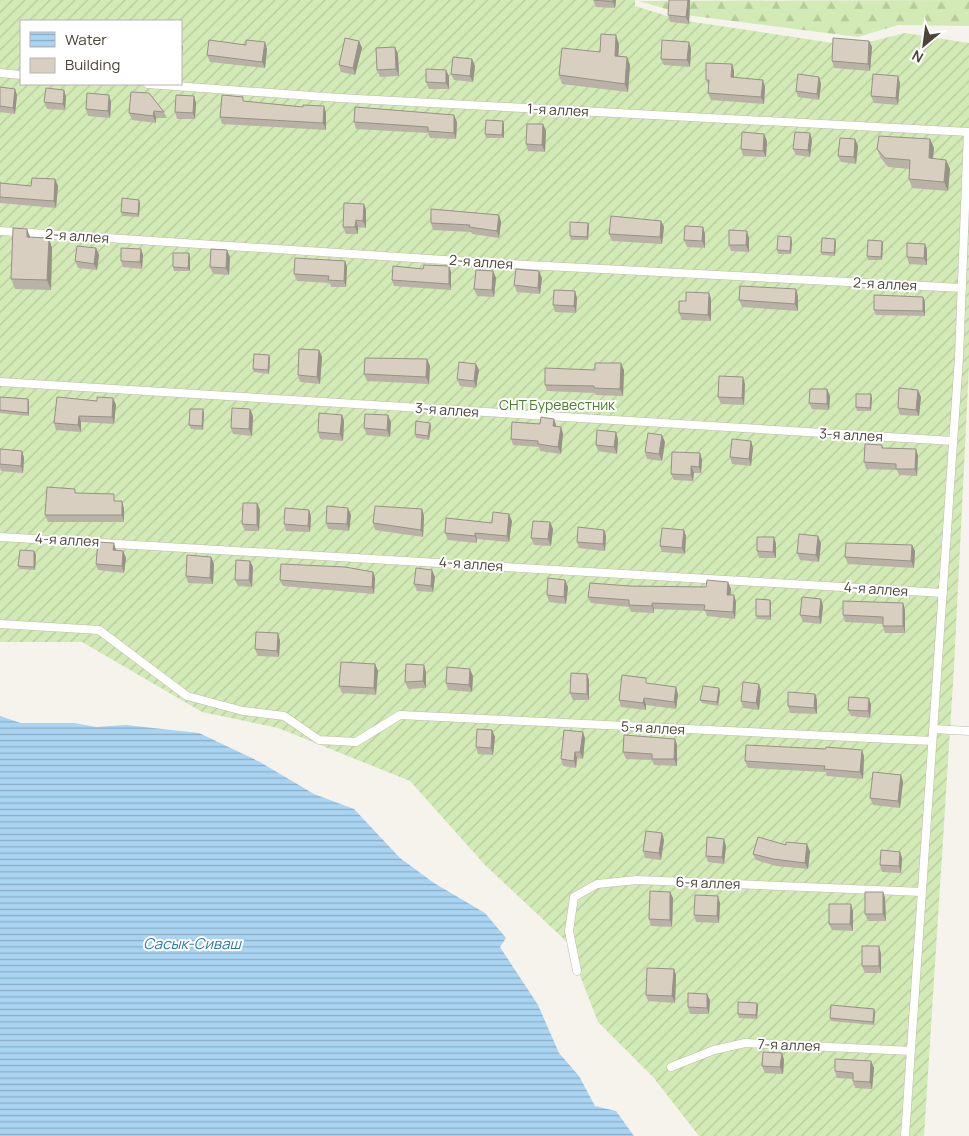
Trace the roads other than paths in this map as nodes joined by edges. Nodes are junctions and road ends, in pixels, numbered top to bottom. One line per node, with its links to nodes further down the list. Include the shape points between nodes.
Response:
1 (0, 73): 2 (lane)
2 (20, 74)
3 (162, 85): 4 (lane, 1-я аллея)
4 (968, 132): 6 (lane)
5 (0, 231): 6 (lane, 2-я аллея, via 490,263)
6 (962, 288): 8 (lane)
7 (0, 382): 8 (lane, 3-я аллея)
8 (953, 441): 10 (lane)
9 (0, 537): 10 (lane, 4-я аллея)
10 (943, 593): 12 (lane)
11 (0, 624): 14 (lane, 5-я аллея, via 99,630 187,696 243,711 284,716 318,740 356,742 400,715)
12 (933, 729): 13 (lane); 14 (lane)
13 (969, 731)
14 (932, 741): 15 (lane)
15 (922, 892): 16 (lane, 6-я аллея, via 637,880 597,884 574,897 569,931); 17 (lane)
16 (577, 972)
17 (911, 1051): 18 (lane, 7-я аллея, via 745,1043 714,1050); 19 (lane)
18 (671, 1067)
19 (905, 1136)

